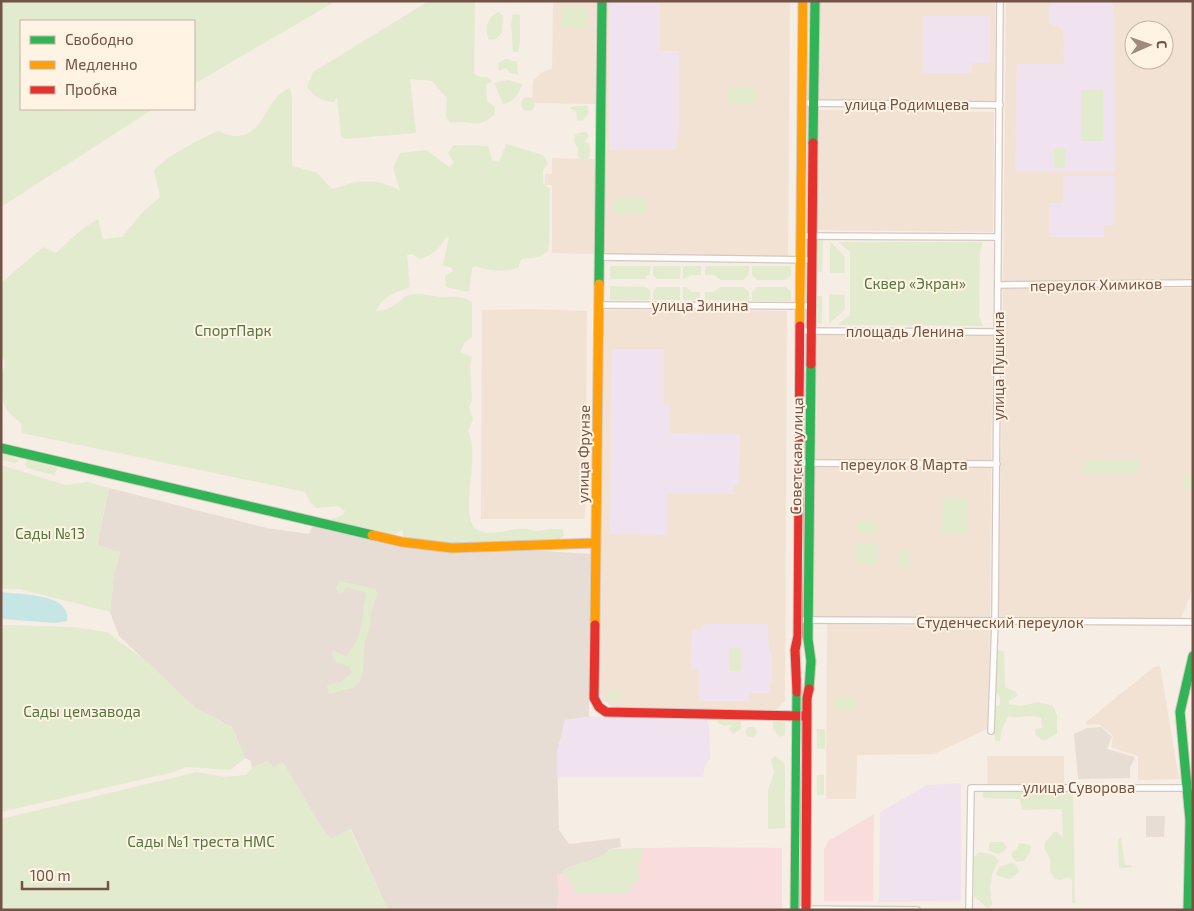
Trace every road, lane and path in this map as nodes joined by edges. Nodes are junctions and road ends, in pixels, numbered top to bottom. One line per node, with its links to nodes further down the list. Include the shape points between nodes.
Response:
1 (602, 1): 11 (main road, улица Фрунзе)
2 (803, 1): 5 (main road, Советская улица)
3 (816, 1): 6 (main road, Советская улица)
4 (1000, 1): 7 (street, улица Пушкина)
5 (802, 103): 6 (street, улица Родимцева); 8 (main road, Советская улица)
6 (814, 103): 7 (street, улица Родимцева); 9 (main road, Советская улица)
7 (1000, 104): 10 (street, улица Пушкина)
8 (801, 236): 9 (street); 12 (main road, Советская улица)
9 (813, 236): 10 (street); 13 (main road, Советская улица)
10 (998, 237): 15 (street, улица Пушкина)
11 (599, 257): 12 (street); 16 (main road, улица Фрунзе)
12 (801, 260): 13 (street); 17 (main road, Советская улица)
13 (812, 260): 18 (main road, Советская улица)
14 (1193, 283): 15 (street, переулок Химиков)
15 (998, 285): 21 (street, улица Пушкина)
16 (598, 305): 17 (street, улица Зинина); 26 (main road, улица Фрунзе)
17 (801, 306): 18 (street, улица Зинина); 19 (main road, Советская улица)
18 (812, 306): 20 (main road, Советская улица)
19 (800, 331): 20 (street, площадь Ленина); 23 (main road, Советская улица)
20 (812, 331): 21 (street, площадь Ленина); 24 (main road, Советская улица)
21 (999, 332): 25 (street, улица Пушкина)
22 (1, 448): 26 (main road, via 430,547)
23 (799, 463): 24 (street, переулок 8 Марта); 27 (main road, Советская улица)
24 (810, 464): 25 (street, переулок 8 Марта); 28 (main road, Советская улица)
25 (997, 464): 29 (street, улица Пушкина)
26 (596, 544): 32 (main road, улица Фрунзе, via 594,698 599,707 606,712)
27 (798, 620): 28 (street, Студенческий переулок); 32 (main road, Советская улица, via 795,650)
28 (808, 620): 29 (street, Студенческий переулок); 33 (main road, Советская улица, via 810,685)
29 (995, 622): 30 (street, Студенческий переулок); 34 (street, улица Пушкина)
30 (1193, 622)
31 (1193, 656): 35 (main road, via 1180,712)
32 (797, 716): 33 (main road, улица Фрунзе); 36 (main road, Советская улица)
33 (807, 716): 37 (main road, Советская улица)
34 (991, 731)
35 (1190, 788): 39 (street, улица Суворова, via 971,788); 40 (main road)
36 (795, 909): 37 (street)
37 (806, 909): 38 (street)
38 (917, 910)
39 (969, 910)
40 (1188, 910)

